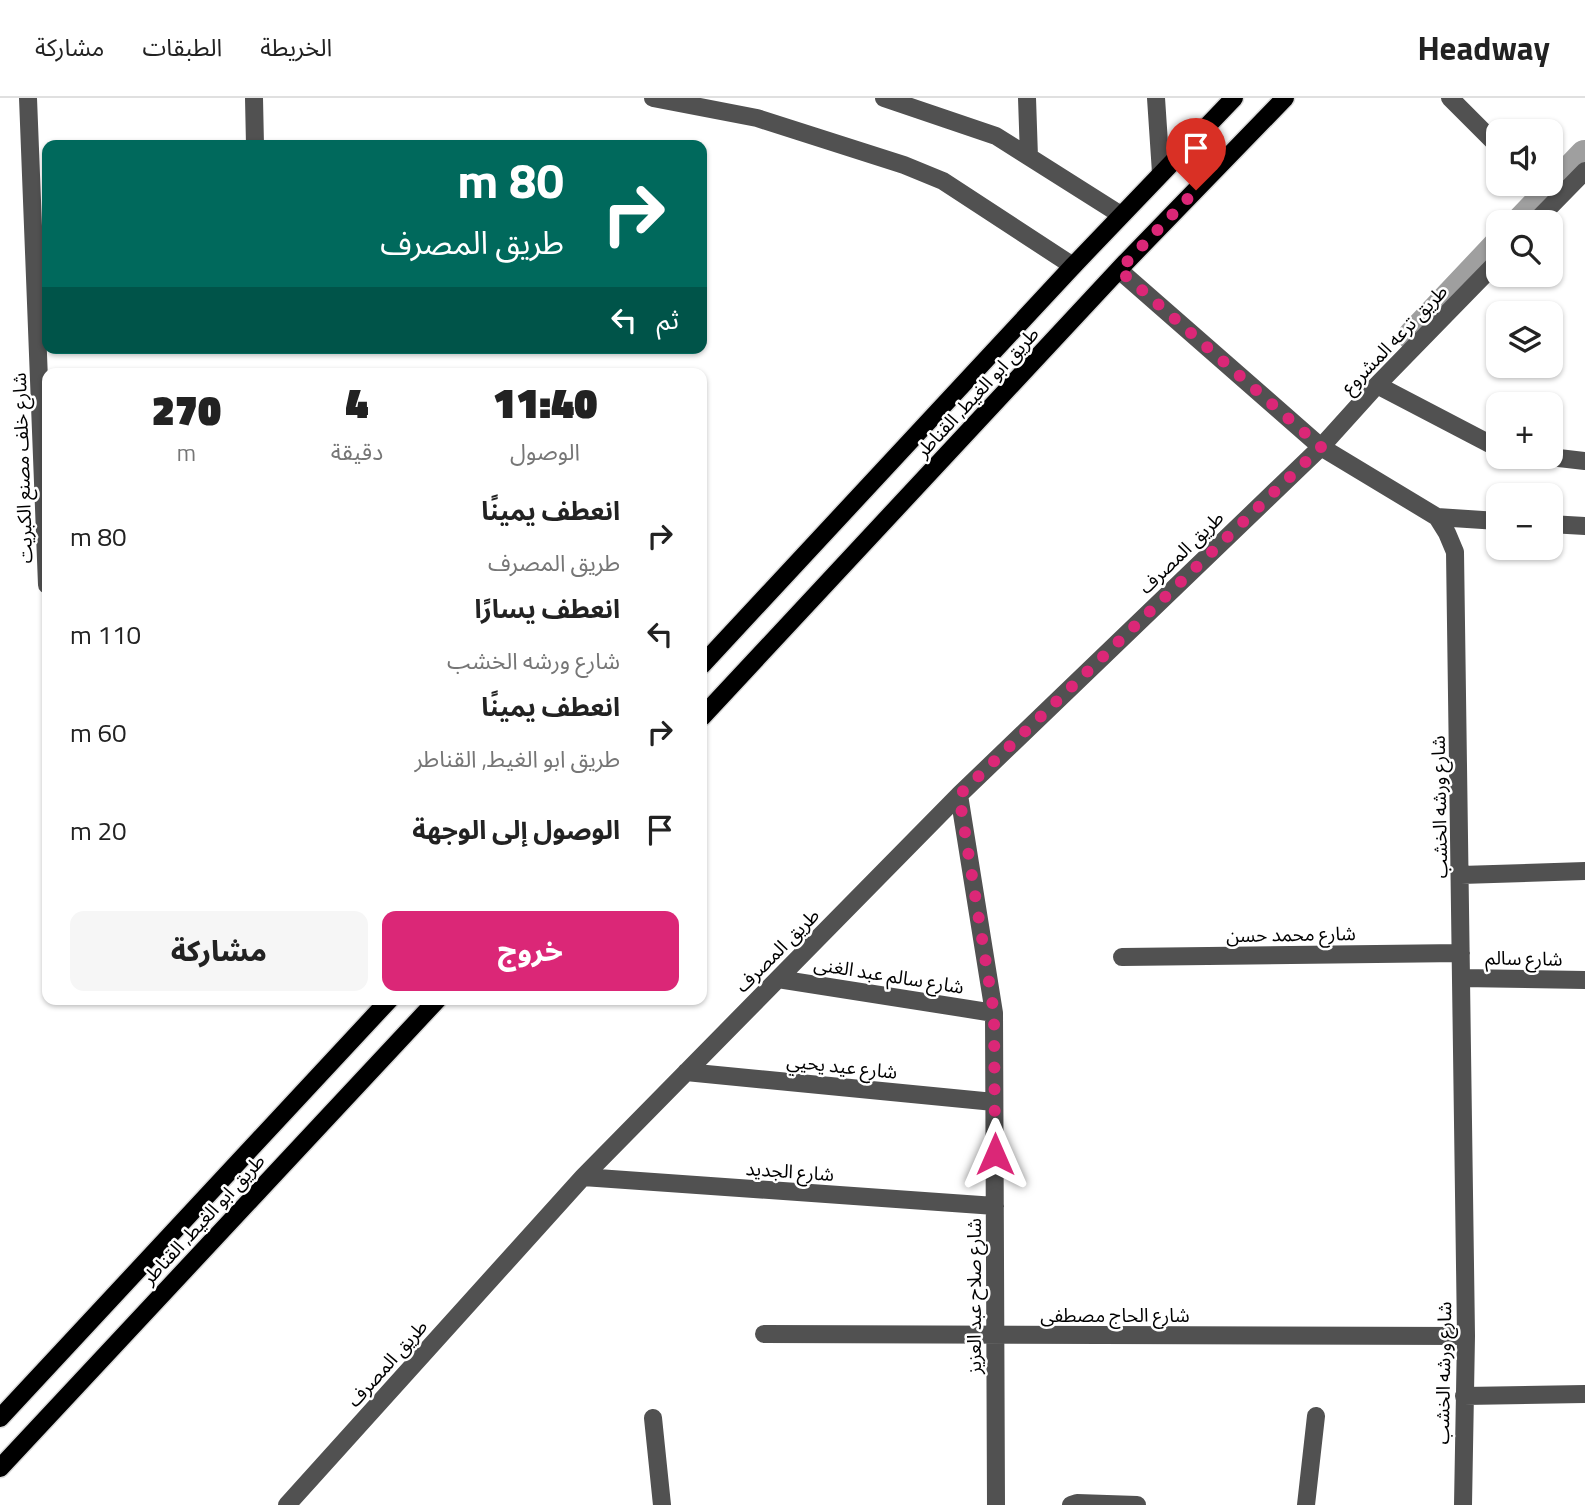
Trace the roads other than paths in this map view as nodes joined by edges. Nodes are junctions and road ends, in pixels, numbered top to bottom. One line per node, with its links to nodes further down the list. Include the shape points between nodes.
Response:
1 (28, 98): 23 (street, شارع خلف مصنع الكبريت)
2 (254, 98): 11 (street)
3 (653, 98): 17 (street, via 757,118 904,165 943,181)
4 (884, 98): 12 (street, via 996,136)
5 (1027, 98): 12 (street)
6 (1156, 98): 14 (street)
7 (1234, 98): 14 (main road, طريق ابو الغيط, القناطر)
8 (1285, 98): 18 (main road, طريق ابو الغيط, القناطر)
9 (1450, 98): 10 (street)
10 (1486, 134)
11 (256, 140)
12 (1030, 157): 16 (street)
13 (1585, 171): 15 (street)
14 (1161, 173): 16 (main road, طريق ابو الغيط, القناطر)
15 (1547, 210)
16 (1121, 215): 17 (main road, طريق ابو الغيط, القناطر)
17 (1073, 266): 30 (main road, طريق ابو الغيط, القناطر)
18 (1119, 270): 22 (street); 31 (main road, طريق ابو الغيط, القناطر)
19 (1486, 273): 20 (street, طريق ترعه المشروع)
20 (1377, 385): 21 (street); 22 (street, طريق ترعه المشروع)
21 (1486, 442)
22 (1321, 447): 26 (street); 32 (street, طريق المصرف)
23 (42, 457)
24 (1563, 458): 25 (street)
25 (1585, 461)
26 (1437, 517): 27 (street); 34 (street, شارع ورشه الخشب, via 1455,552 1457,577)
27 (1486, 520)
28 (1563, 525): 29 (street)
29 (1585, 526)
30 (707, 660)
31 (707, 712)
32 (959, 795): 38 (street, طريق المصرف); 42 (street, شارع صلاح عبد العزيز)
33 (1585, 871): 34 (street)
34 (1461, 875): 35 (street, شارع ورشه الخشب)
35 (1461, 953): 36 (street, شارع محمد حسن); 37 (street, شارع ورشه الخشب)
36 (1122, 957)
37 (1462, 978): 39 (street, شارع سالم); 49 (street, شارع ورشه الخشب)
38 (778, 979): 42 (street, شارع سالم عبد الغنى); 43 (street, طريق المصرف)
39 (1585, 980)
40 (384, 1005): 53 (main road, طريق ابو الغيط, القناطر)
41 (432, 1005): 55 (main road, طريق ابو الغيط, القناطر)
42 (994, 1013): 44 (street, شارع صلاح عبد العزيز)
43 (686, 1072): 44 (street, شارع عيد يحيي); 45 (street, طريق المصرف)
44 (994, 1102): 46 (street, شارع صلاح عبد العزيز)
45 (583, 1177): 46 (street, شارع الجديد); 56 (street, طريق المصرف)
46 (995, 1206): 48 (street, شارع صلاح عبد العزيز)
47 (764, 1334): 48 (street, شارع الحاج مصطفى)
48 (995, 1336): 49 (street, شارع الحاج مصطفى); 58 (street, شارع صلاح عبد العزيز)
49 (1466, 1336): 51 (street, شارع ورشه الخشب)
50 (1585, 1394): 51 (street)
51 (1464, 1396): 62 (street, شارع ورشه الخشب)
52 (1316, 1416): 61 (street)
53 (0, 1418)
54 (653, 1418): 57 (street)
55 (0, 1468)
56 (287, 1505)
57 (662, 1505)
58 (996, 1505)
59 (1071, 1505): 60 (street)
60 (1137, 1505)
61 (1306, 1505)
62 (1463, 1505)

